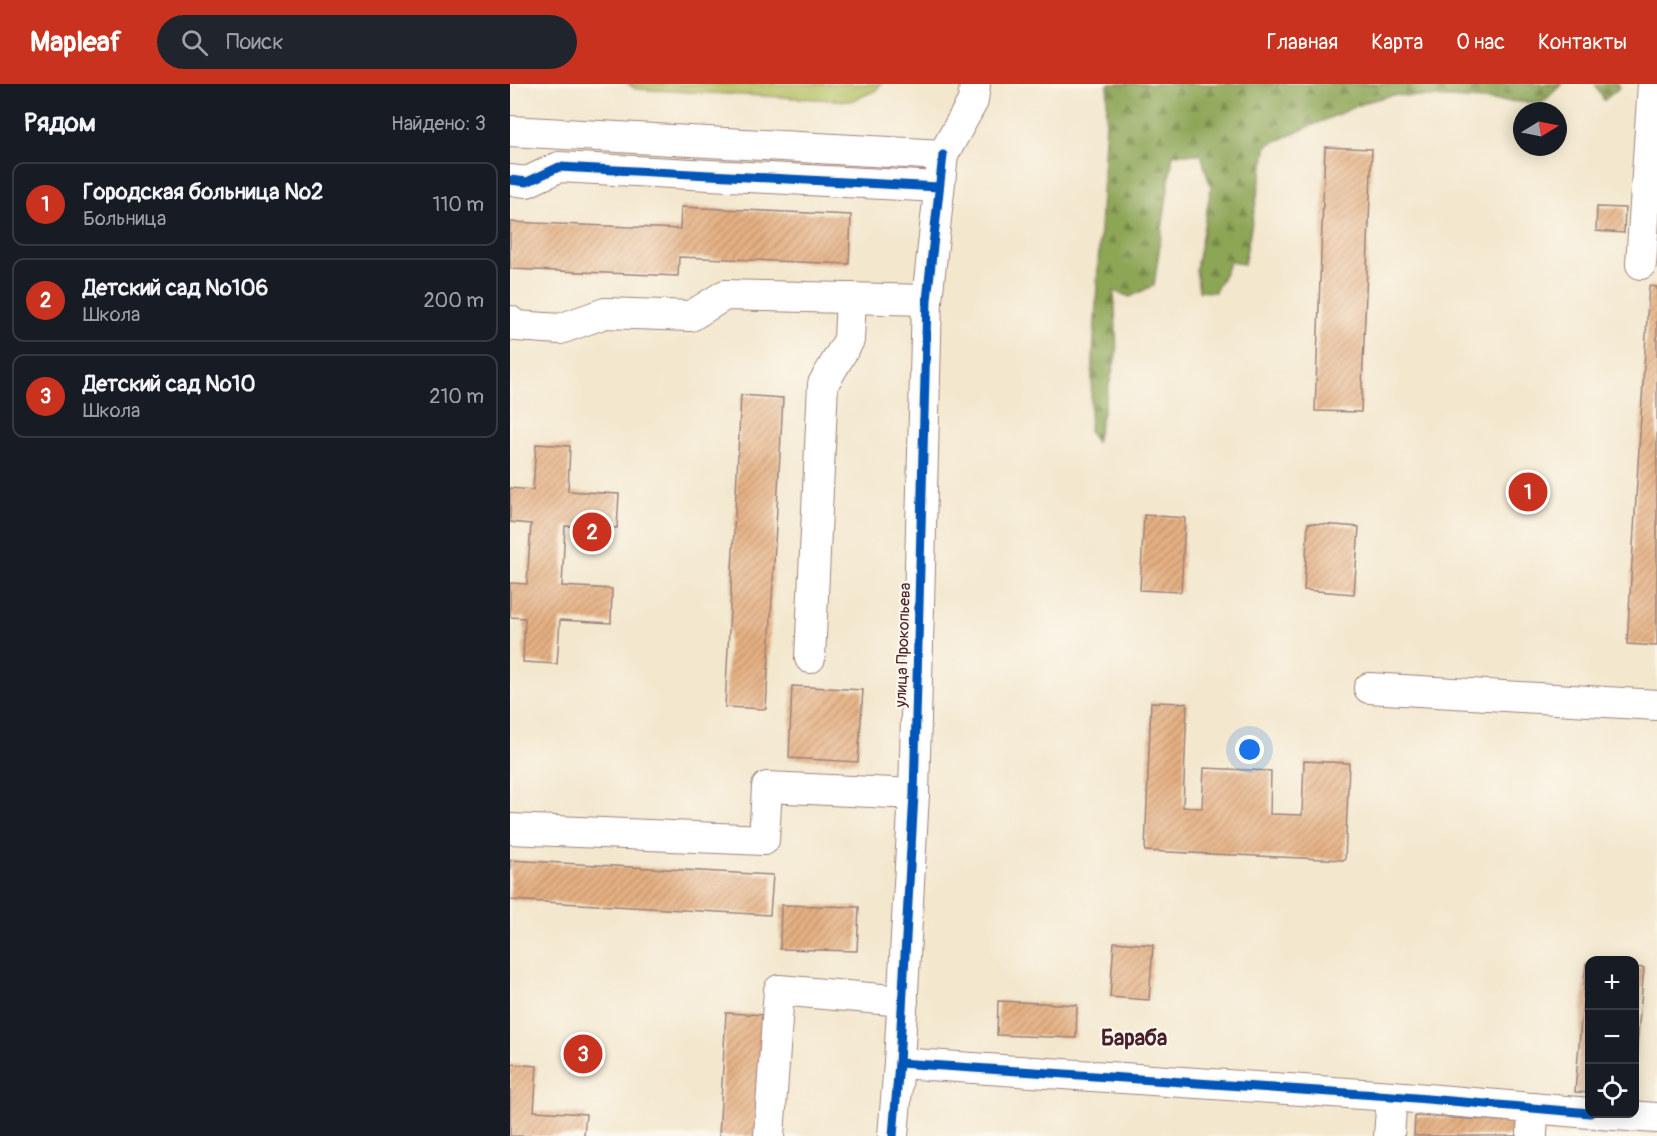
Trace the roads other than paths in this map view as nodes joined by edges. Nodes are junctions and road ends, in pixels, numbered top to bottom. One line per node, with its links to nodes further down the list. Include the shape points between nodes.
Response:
1 (975, 84): 4 (street, via 973,101)
2 (1653, 84): 7 (street)
3 (510, 131): 4 (street)
4 (943, 155): 6 (street, улица Прокопьева)
5 (510, 180): 6 (street, via 526,182 559,167)
6 (939, 187): 9 (street, улица Прокопьева)
7 (1641, 264)
8 (851, 298): 9 (street); 10 (street, via 725,295 691,316 605,313 560,328 516,326); 11 (street, via 849,340 823,384)
9 (927, 300): 14 (street, улица Прокопьева)
10 (510, 321)
11 (810, 658)
12 (1369, 688): 13 (street)
13 (1657, 705)
14 (914, 794): 15 (street, via 766,787 764,840); 16 (street, улица Прокопьева)
15 (510, 829)
16 (903, 1001): 17 (street, улица Прокопьева); 23 (street, via 779,990)
17 (899, 1063): 18 (street); 24 (street, улица Прокопьева)
18 (1392, 1096): 22 (street); 25 (street)
19 (1585, 1114): 22 (street)
20 (1639, 1116): 21 (street)
21 (1657, 1118)
22 (1533, 1122)
23 (769, 1136)
24 (893, 1136)
25 (1389, 1136)

